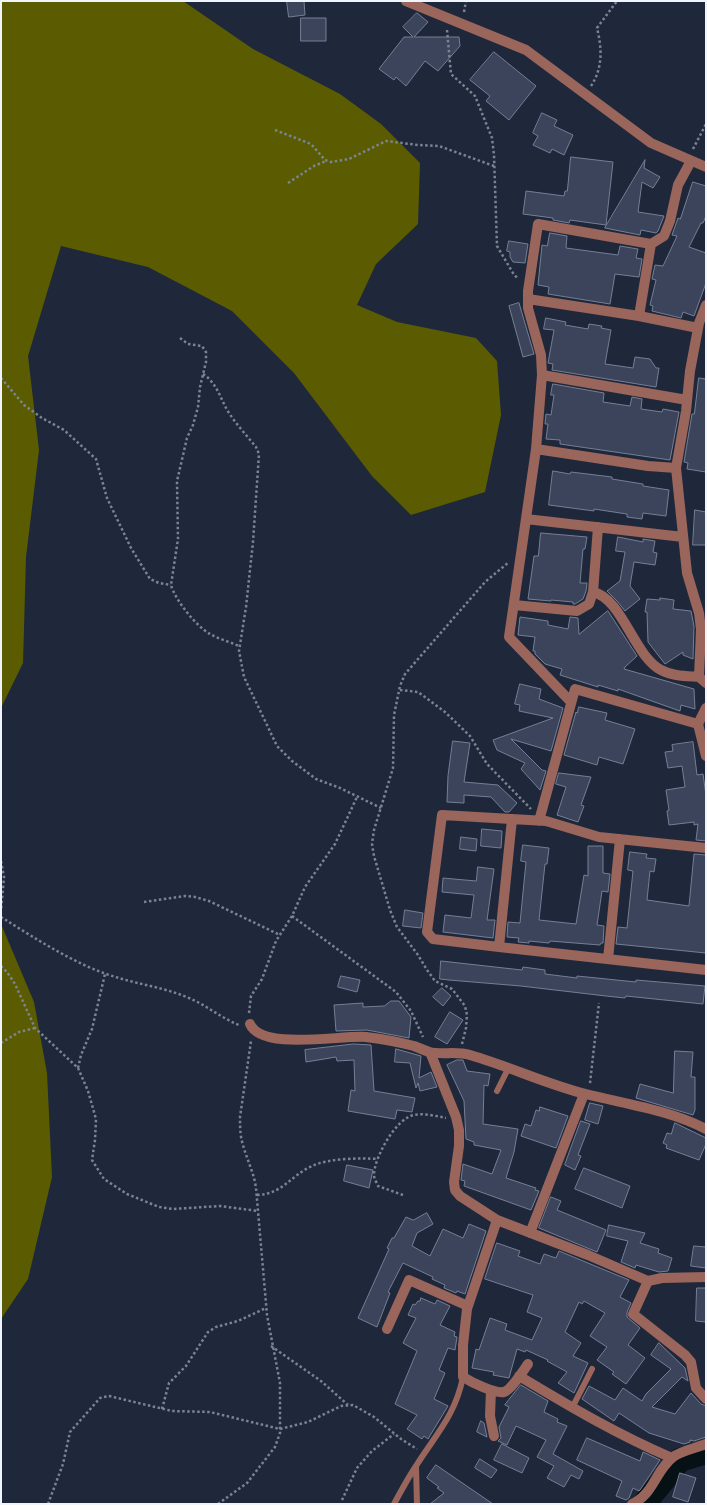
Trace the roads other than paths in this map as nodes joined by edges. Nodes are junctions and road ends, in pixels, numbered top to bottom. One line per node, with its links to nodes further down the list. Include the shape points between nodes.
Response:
1 (406, 1): 2 (street, via 526,50 651,143)
2 (691, 161): 3 (street); 4 (street, via 678,185 664,236)
3 (706, 167)
4 (651, 244): 5 (street, via 538,224); 7 (street)
5 (528, 295): 7 (street); 9 (street)
6 (706, 305): 8 (street)
7 (639, 316): 8 (street)
8 (698, 328): 10 (street)
9 (542, 375): 10 (street); 11 (street)
10 (687, 400): 12 (street)
11 (536, 449): 12 (street); 13 (street)
12 (676, 468): 15 (street)
13 (526, 519): 14 (street); 17 (street)
14 (598, 527): 15 (street); 16 (street)
15 (683, 537): 18 (street, via 687,573 699,613)
16 (593, 592): 17 (street, via 589,604 577,611); 18 (street, via 599,593 618,612 650,662 661,670)
17 (514, 605): 19 (street, via 509,638)
18 (702, 680)
19 (571, 702): 21 (street, via 575,689); 23 (street)
20 (706, 708): 21 (street)
21 (698, 724): 22 (street)
22 (706, 756)
23 (540, 817): 24 (street); 25 (street, via 599,837)
24 (512, 820): 27 (street); 27 (street, via 442,816 427,932 433,939)
25 (620, 839): 26 (street); 28 (street)
26 (706, 848)
27 (499, 947): 28 (street)
28 (608, 959): 29 (street)
29 (706, 970)
30 (251, 1027): 31 (street, via 267,1038 364,1037 415,1046)
31 (430, 1052): 32 (street, via 468,1054); 36 (street, via 457,1120 459,1146 455,1190)
32 (508, 1069): 33 (lane); 34 (street)
33 (497, 1091)
34 (586, 1094): 35 (street, via 661,1112); 37 (street)
35 (706, 1129)
36 (497, 1220): 37 (street); 40 (street)
37 (530, 1233): 39 (street)
38 (706, 1277): 39 (street)
39 (648, 1281): 47 (street, via 633,1314 691,1362 696,1388)
40 (468, 1306): 41 (street, via 409,1280); 45 (street)
41 (388, 1329)
42 (528, 1364): 44 (street)
43 (592, 1368): 48 (lane)
44 (519, 1376): 46 (street, via 504,1392); 48 (street)
45 (463, 1377): 46 (street); 52 (lane, via 452,1412)
46 (491, 1390): 49 (street, via 490,1416)
47 (706, 1400)
48 (572, 1408): 51 (street)
49 (494, 1436)
50 (706, 1444): 51 (street)
51 (672, 1458): 55 (street, via 645,1496)
52 (416, 1465): 53 (lane); 54 (lane)
53 (394, 1504)
54 (417, 1504)
55 (632, 1504)

